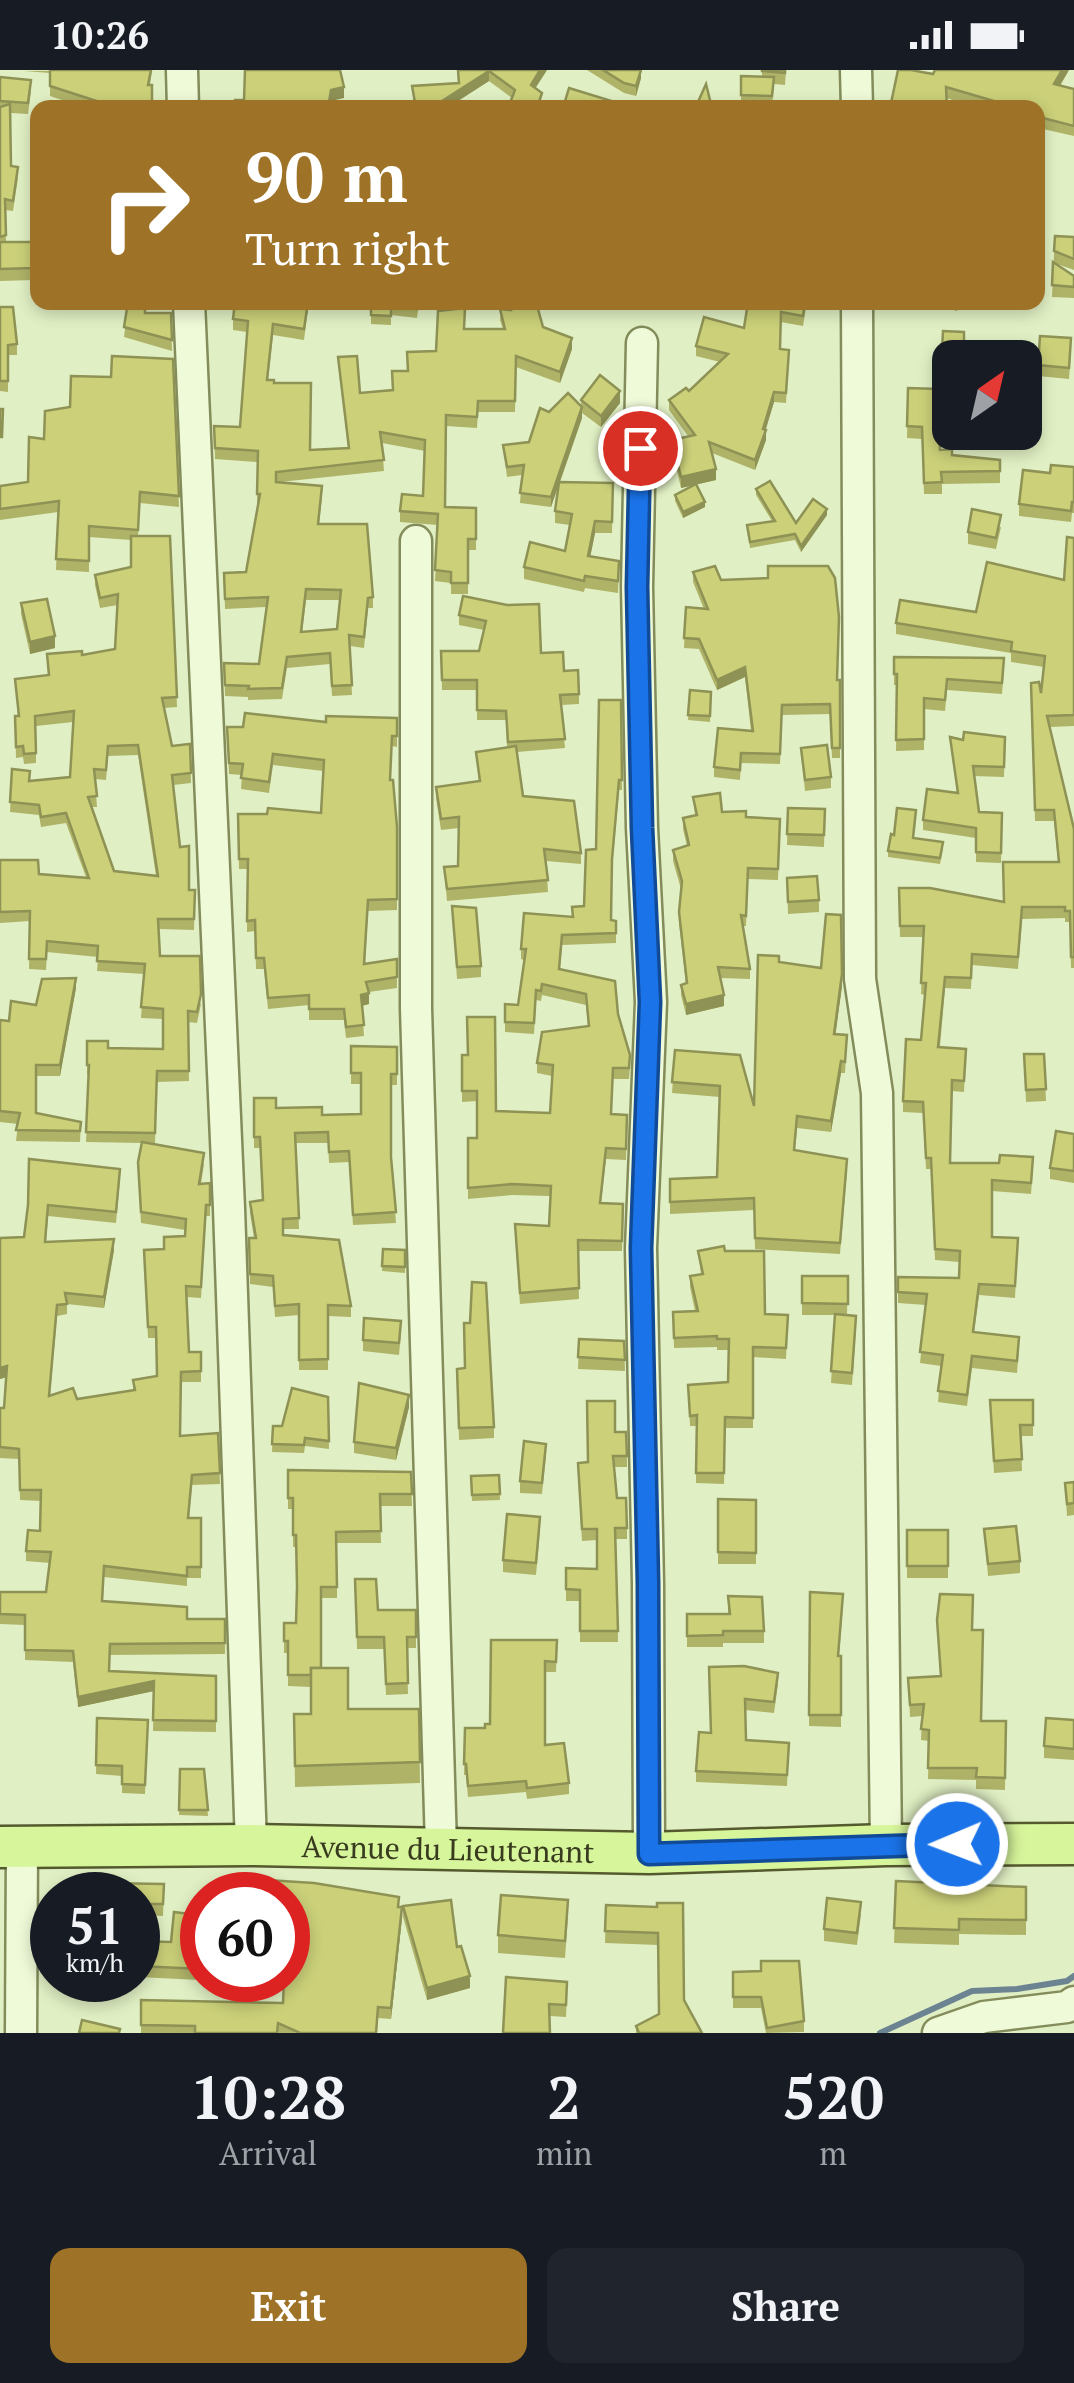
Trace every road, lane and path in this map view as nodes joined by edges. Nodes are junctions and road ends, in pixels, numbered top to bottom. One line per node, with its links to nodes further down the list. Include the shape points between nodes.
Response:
1 (182, 70): 3 (street)
2 (856, 70): 4 (street)
3 (183, 100)
4 (856, 100)
5 (189, 310): 10 (street)
6 (856, 310): 11 (street, via 860,978 877,1093)
7 (642, 343): 14 (street, via 637,587 650,1002 641,1248)
8 (416, 541): 13 (street, via 416,1008)
9 (1070, 1835): 11 (main road, Avenue du Lieutenant)
10 (250, 1845): 12 (main road, Avenue du Lieutenant); 13 (main road, Avenue du Lieutenant)
11 (886, 1845): 14 (main road, Avenue du Lieutenant)
12 (11, 1847): 16 (street)
13 (441, 1848): 14 (main road, Avenue du Lieutenant)
14 (649, 1854)
15 (1074, 2002): 17 (street, via 984,2017)
16 (21, 2033)
17 (938, 2033)

